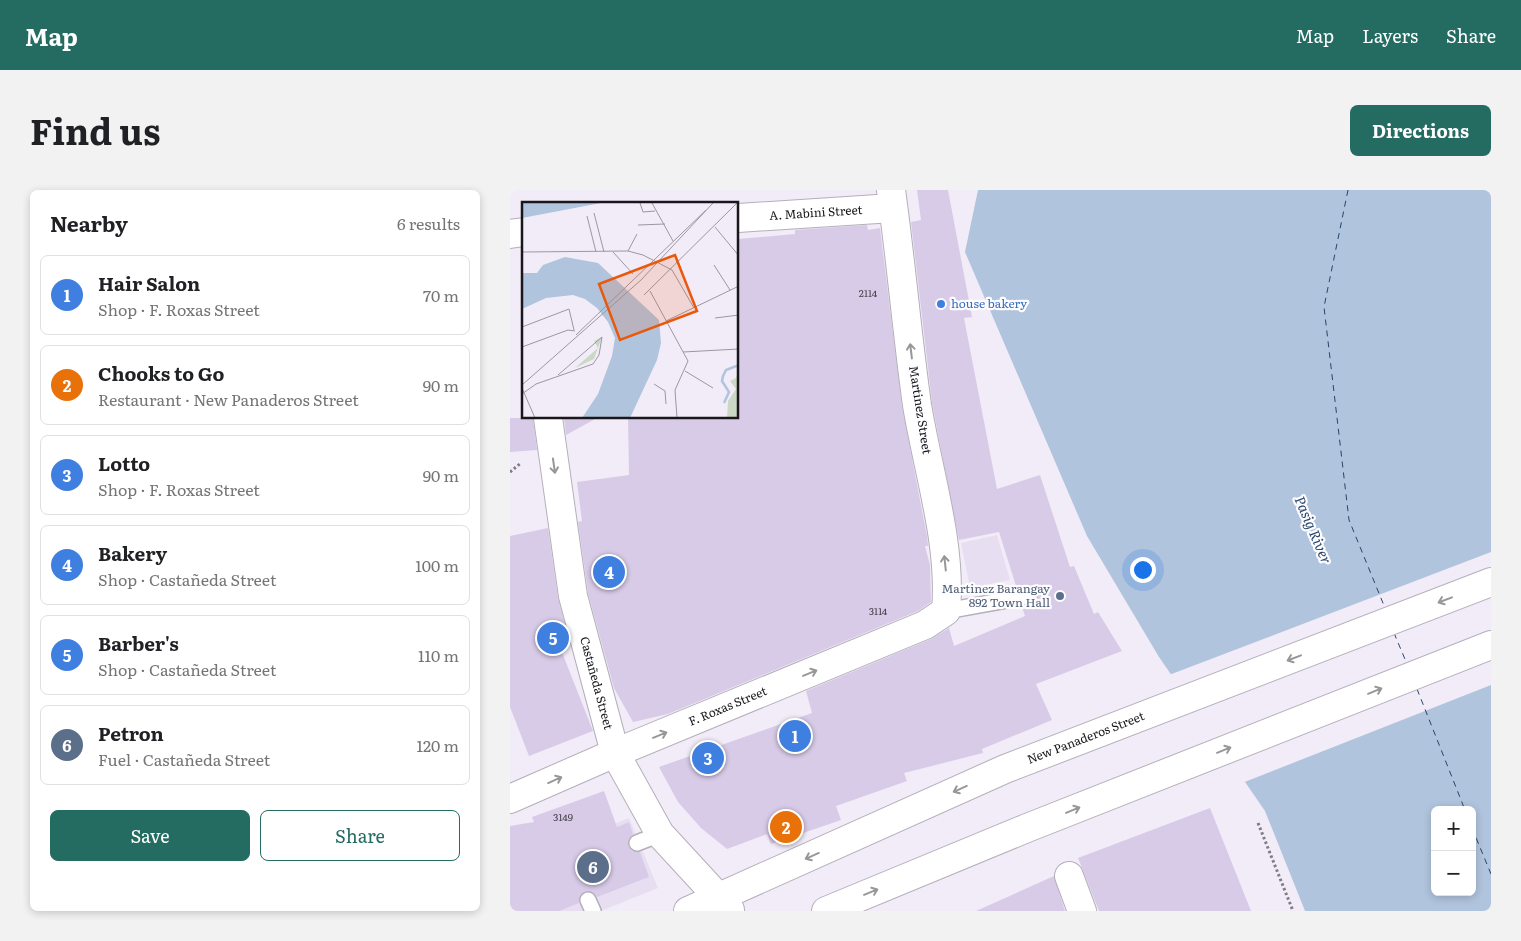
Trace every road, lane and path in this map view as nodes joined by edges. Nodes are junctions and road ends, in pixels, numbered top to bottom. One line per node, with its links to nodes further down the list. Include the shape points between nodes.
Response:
1 (892, 199): 2 (street, A. Mabini Street); 6 (street, Martinez Street, one-way to 1, via 945,556 917,405)
2 (739, 218)
3 (548, 419): 8 (street, Castañeda Street, one-way to 8, via 572,596)
4 (1491, 582): 12 (street, New Panaderos Street, one-way to 12, via 1005,769)
5 (1029, 596): 6 (lane)
6 (946, 612): 8 (street, F. Roxas Street, one-way to 6, via 925,625)
7 (1491, 645): 14 (street, one-way to 7)
8 (615, 753): 9 (street, F. Roxas Street, one-way to 8); 12 (street, Castañeda Street, via 648,839)
9 (510, 800)
10 (1258, 824): 16 (path)
11 (1069, 876): 15 (street)
12 (725, 904): 13 (street, New Panaderos Street)
13 (688, 911)
14 (826, 911)
15 (1082, 911)
16 (1293, 911)

